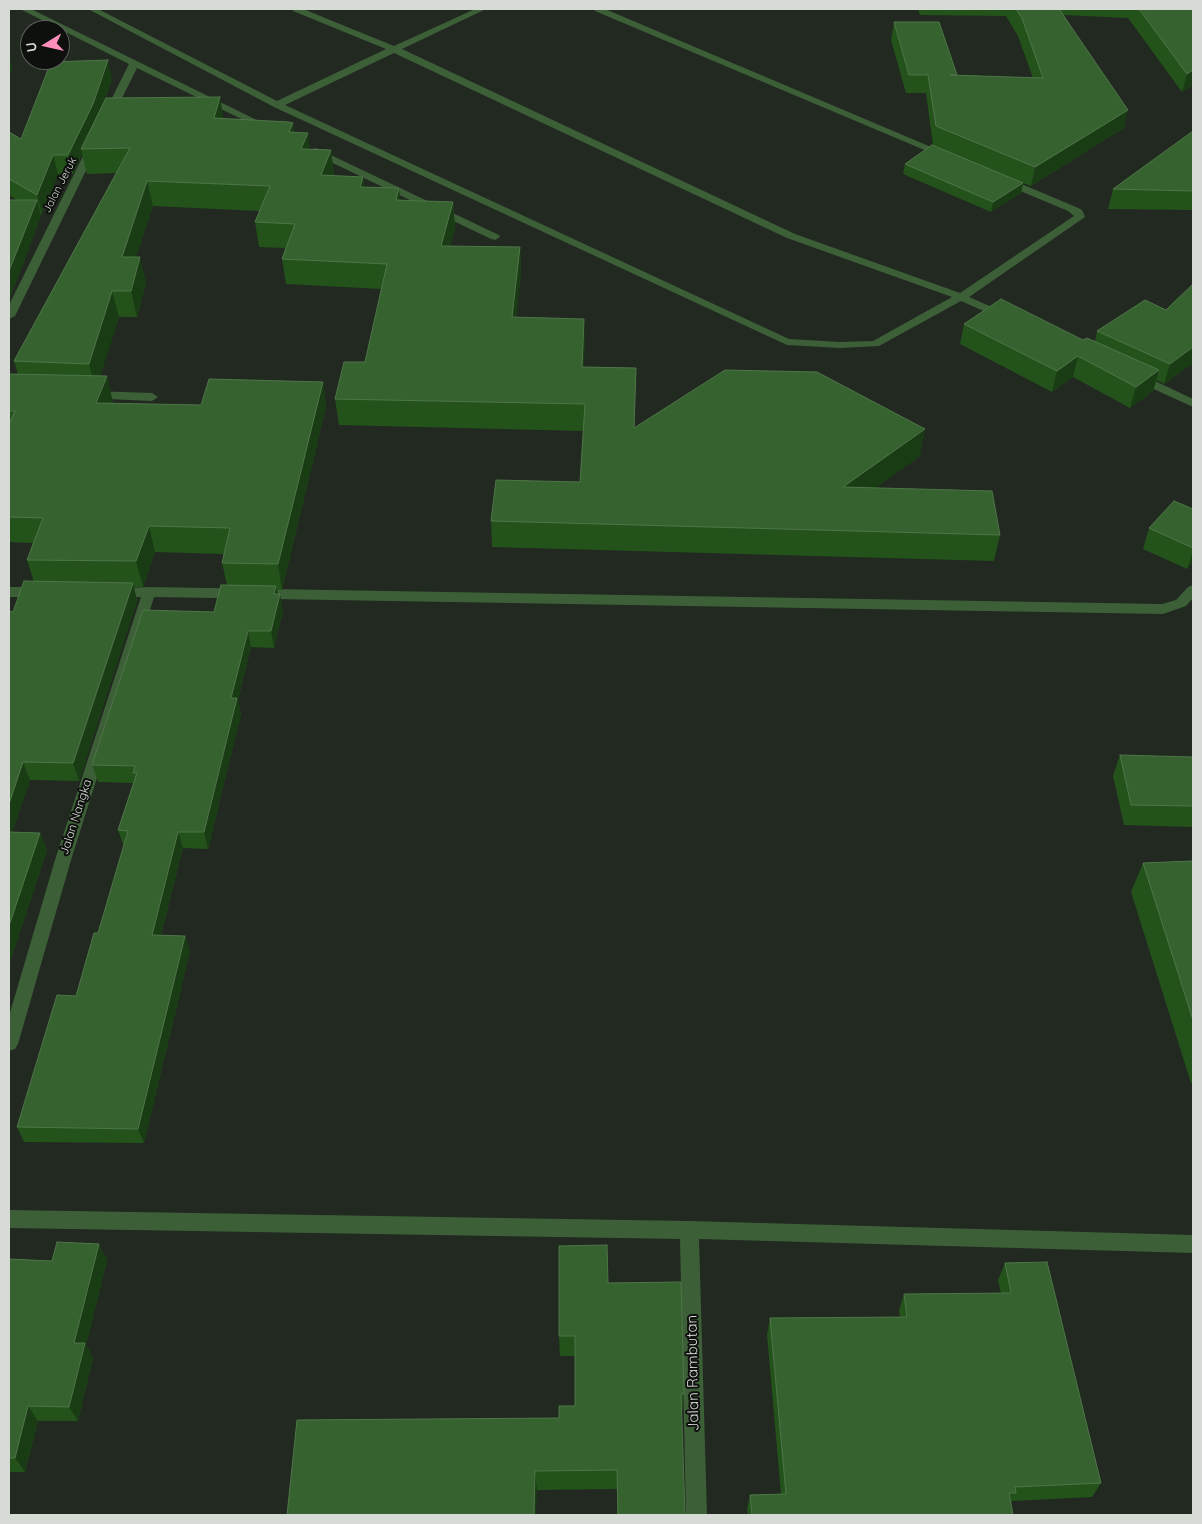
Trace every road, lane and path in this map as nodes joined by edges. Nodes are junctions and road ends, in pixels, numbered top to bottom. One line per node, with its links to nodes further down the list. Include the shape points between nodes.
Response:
1 (24, 9): 7 (street)
2 (92, 9): 8 (street)
3 (296, 9): 6 (street)
4 (482, 9): 6 (street)
5 (598, 9): 11 (street)
6 (394, 49): 8 (street); 14 (street, via 791,236)
7 (134, 64): 9 (street); 15 (street, Jalan Jeruk)
8 (277, 105): 14 (street, via 787,342 875,344)
9 (278, 133)
10 (306, 146): 13 (street)
11 (953, 159)
12 (990, 174): 14 (street, via 1072,209 1080,217)
13 (495, 237)
14 (961, 297): 17 (street)
15 (12, 301): 16 (street, Jalan Jeruk)
16 (9, 316)
17 (1014, 321)
18 (1129, 373): 21 (street)
19 (76, 395): 20 (street)
20 (152, 397)
21 (1193, 404)
22 (9, 592): 23 (street)
23 (49, 592)
24 (99, 592): 25 (street)
25 (149, 592): 26 (street, via 1163,610); 27 (street, Jalan Nangka, via 66,851)
26 (1187, 597)
27 (9, 1044)
28 (9, 1219): 29 (street)
29 (689, 1230): 30 (street); 31 (street, Jalan Rambutan)
30 (1193, 1244)
31 (696, 1515)

